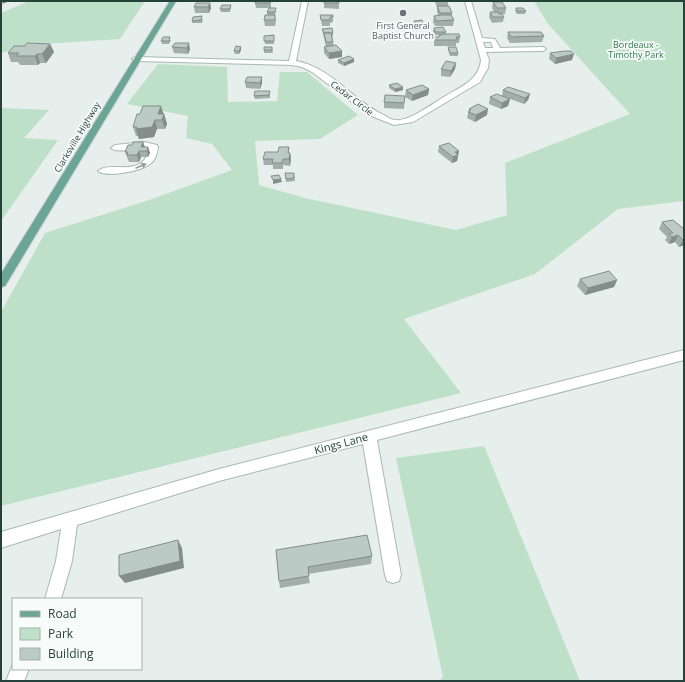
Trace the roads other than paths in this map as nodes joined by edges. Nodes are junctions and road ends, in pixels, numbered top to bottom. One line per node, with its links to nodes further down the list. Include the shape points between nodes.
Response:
1 (172, 1): 8 (main road, Clarksville Highway)
2 (305, 1): 9 (street)
3 (468, 1): 4 (street, Cedar Circle)
4 (479, 40): 6 (street, Cedar Circle); 7 (street, via 493,40)
5 (543, 49): 7 (street)
6 (482, 50): 7 (street); 9 (street, Cedar Circle, via 484,68 477,80 410,120 394,122 372,113 315,70)
7 (498, 50)
8 (136, 59): 9 (street, Cedar Circle); 12 (main road, Clarksville Highway)
9 (292, 63)
10 (115, 148): 11 (street, one-way to 10, via 146,165 151,159 154,147 144,145)
11 (103, 171)
12 (1, 284)
13 (684, 355): 14 (street, Kings Lane)
14 (369, 436): 15 (street, Kings Lane, via 219,475); 17 (street)
15 (70, 519): 16 (street, Kings Lane); 18 (street, via 64,561)
16 (1, 540)
17 (393, 575)
18 (54, 598)
19 (20, 670): 20 (street)
20 (15, 681)

